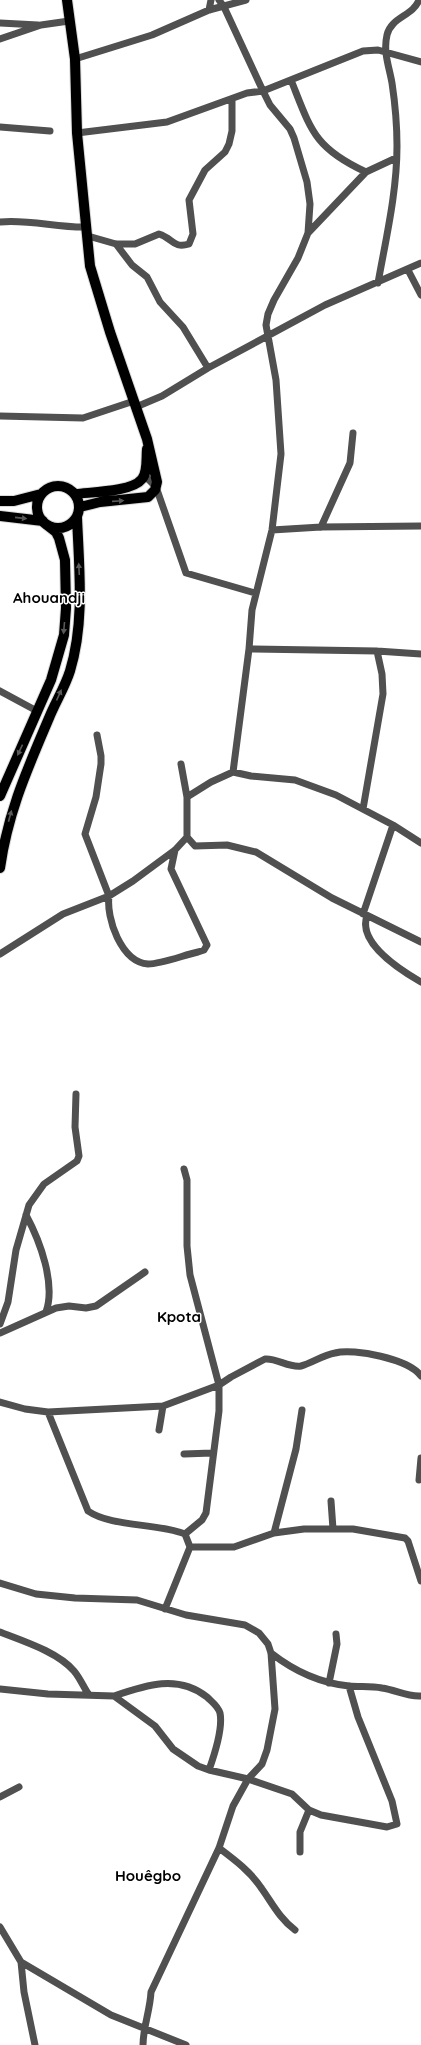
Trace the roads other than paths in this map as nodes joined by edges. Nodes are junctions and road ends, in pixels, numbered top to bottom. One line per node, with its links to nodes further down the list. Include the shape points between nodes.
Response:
1 (67, 0): 8 (main road)
2 (211, 0): 7 (street)
3 (219, 0): 6 (street)
4 (246, 0): 6 (street)
5 (419, 0): 12 (street, via 412,11 390,26)
6 (224, 7): 7 (street); 16 (street)
7 (209, 10): 13 (street, via 152,34)
8 (69, 21): 10 (street); 13 (main road)
9 (0, 22): 10 (street)
10 (41, 25): 11 (street)
11 (0, 39)
12 (385, 52): 14 (street); 15 (street, via 362,51); 21 (street, via 392,84)
13 (75, 59): 20 (main road)
14 (421, 62)
15 (291, 80): 16 (street); 22 (street, via 310,126 320,141 333,154)
16 (263, 91): 17 (street, via 247,93); 25 (street, via 270,105 290,129 300,154 310,204)
17 (232, 100): 20 (street, via 167,122); 26 (street, via 232,131 229,144 225,152 204,170 189,200 192,241 180,246 159,234 135,244)
18 (0, 127): 19 (street)
19 (50, 131)
20 (77, 133): 24 (main road)
21 (396, 158): 22 (street); 29 (street, via 391,208)
22 (366, 172): 25 (street)
23 (0, 222): 24 (street, via 13,221)
24 (88, 231): 26 (street); 33 (main road, via 90,266 94,282)
25 (308, 233): 31 (street, via 298,258 268,314)
26 (116, 244): 32 (street, via 132,265 147,277 160,302 183,327)
27 (421, 263): 28 (street)
28 (408, 270): 29 (street); 30 (street)
29 (378, 282): 31 (street, via 325,305)
30 (421, 295)
31 (267, 336): 32 (street); 48 (street, via 276,380 281,454)
32 (208, 368): 33 (street, via 169,392)
33 (135, 404): 34 (street, via 83,418); 36 (main road)
34 (0, 416)
35 (353, 433): 47 (street, via 350,463)
36 (147, 439): 37 (main road); 38 (main road, via 155,467)
37 (144, 475): 38 (street); 40 (main road, via 137,484 128,487)
38 (156, 487): 42 (main road, one-way to 38, via 100,502 148,497); 49 (street, via 186,573)
39 (41, 494): 40 (main road, via 48,488 58,485 68,487); 41 (main road, via 14,501); 45 (main road, via 37,508)
40 (76, 494): 42 (main road)
41 (0, 501)
42 (80, 507): 44 (main road)
43 (0, 516): 45 (main road, one-way to 45)
44 (77, 517): 45 (main road, via 72,524 64,528 55,528); 65 (main road, one-way to 44, via 4,838 20,786 69,672 75,648 80,589)
45 (45, 523): 54 (main road, one-way to 54, via 56,532 63,550 66,608 59,656)
46 (421, 526): 47 (street)
47 (321, 527): 48 (street)
48 (272, 530): 49 (street)
49 (255, 593): 50 (street)
50 (249, 649): 51 (street); 57 (street)
51 (377, 651): 52 (street); 60 (street, via 383,694)
52 (421, 654)
53 (0, 691): 54 (street)
54 (37, 711): 58 (main road, one-way to 58)
55 (97, 735): 66 (street, via 102,756 96,797 85,834)
56 (181, 764): 59 (street)
57 (233, 772): 59 (street); 60 (street, via 307,784 336,794)
58 (0, 796)
59 (187, 797): 62 (street)
60 (363, 809): 61 (street)
61 (392, 825): 63 (street); 67 (street)
62 (187, 837): 64 (street); 67 (street, via 195,846 227,845 256,852)
63 (421, 843)
64 (175, 850): 66 (street); 66 (street, via 171,869 206,942 204,950 155,963 140,963 127,951 115,934 108,905)
65 (0, 868)
66 (109, 896): 69 (street, via 63,914)
67 (365, 915): 68 (street); 70 (street, via 365,928 377,948 401,970)
68 (421, 942)
69 (0, 954)
70 (421, 982)
71 (76, 1094): 73 (street, via 75,1127 79,1156 77,1162 44,1184 29,1205)
72 (184, 1169): 79 (street, via 187,1180 190,1275)
73 (26, 1215): 75 (street, via 40,1244 44,1261 50,1297); 76 (street, via 16,1250 8,1302)
74 (145, 1272): 75 (street, via 96,1306 64,1306)
75 (46, 1312): 77 (street)
76 (0, 1324)
77 (0, 1333)
78 (421, 1376): 79 (street, via 384,1356 336,1352 300,1366 271,1358 265,1359)
79 (219, 1385): 81 (street); 85 (street, via 219,1411)
80 (0, 1402): 83 (street)
81 (162, 1406): 83 (street); 84 (street)
82 (302, 1410): 91 (street, via 298,1438)
83 (48, 1412): 92 (street, via 88,1511 106,1519 173,1529)
84 (159, 1430)
85 (212, 1453): 86 (street); 92 (street, via 206,1513 202,1520)
86 (184, 1454)
87 (421, 1458): 88 (street)
88 (418, 1480)
89 (331, 1501): 90 (street)
90 (333, 1529): 91 (street, via 288,1530); 94 (street, via 405,1538)
91 (274, 1533): 93 (street, via 234,1547)
92 (185, 1534): 93 (street)
93 (190, 1547): 97 (street)
94 (419, 1571): 95 (street)
95 (421, 1581)
96 (0, 1583): 97 (street, via 36,1594 137,1600)
97 (165, 1609): 100 (street, via 245,1625 259,1633 268,1644)
98 (0, 1632): 104 (street, via 44,1651 65,1664 73,1671)
99 (336, 1634): 101 (street, via 337,1644)
100 (271, 1653): 101 (street, via 288,1666); 108 (street, via 275,1709 272,1731 262,1764)
101 (329, 1683): 102 (street)
102 (349, 1686): 106 (street, via 383,1688 410,1696); 111 (street, via 358,1717 392,1801 397,1824 386,1827 338,1819)
103 (0, 1689): 104 (street)
104 (89, 1695): 105 (street)
105 (114, 1696): 107 (street, via 155,1726 172,1750); 107 (street, via 169,1682 182,1684 206,1696 220,1713)
106 (421, 1696)
107 (209, 1770): 108 (street)
108 (248, 1779): 111 (street, via 292,1794); 112 (street, via 233,1806)
109 (19, 1787): 110 (street)
110 (0, 1797)
111 (309, 1810): 113 (street, via 300,1832)
112 (219, 1848): 115 (street, via 246,1870 262,1888 285,1923); 117 (street, via 152,1992)
113 (300, 1852)
114 (0, 1928): 116 (street)
115 (295, 1930)
116 (21, 1962): 117 (street, via 111,2015); 118 (street)
117 (143, 2028): 119 (street); 120 (street)
118 (35, 2045)
119 (143, 2045)
120 (186, 2045)

